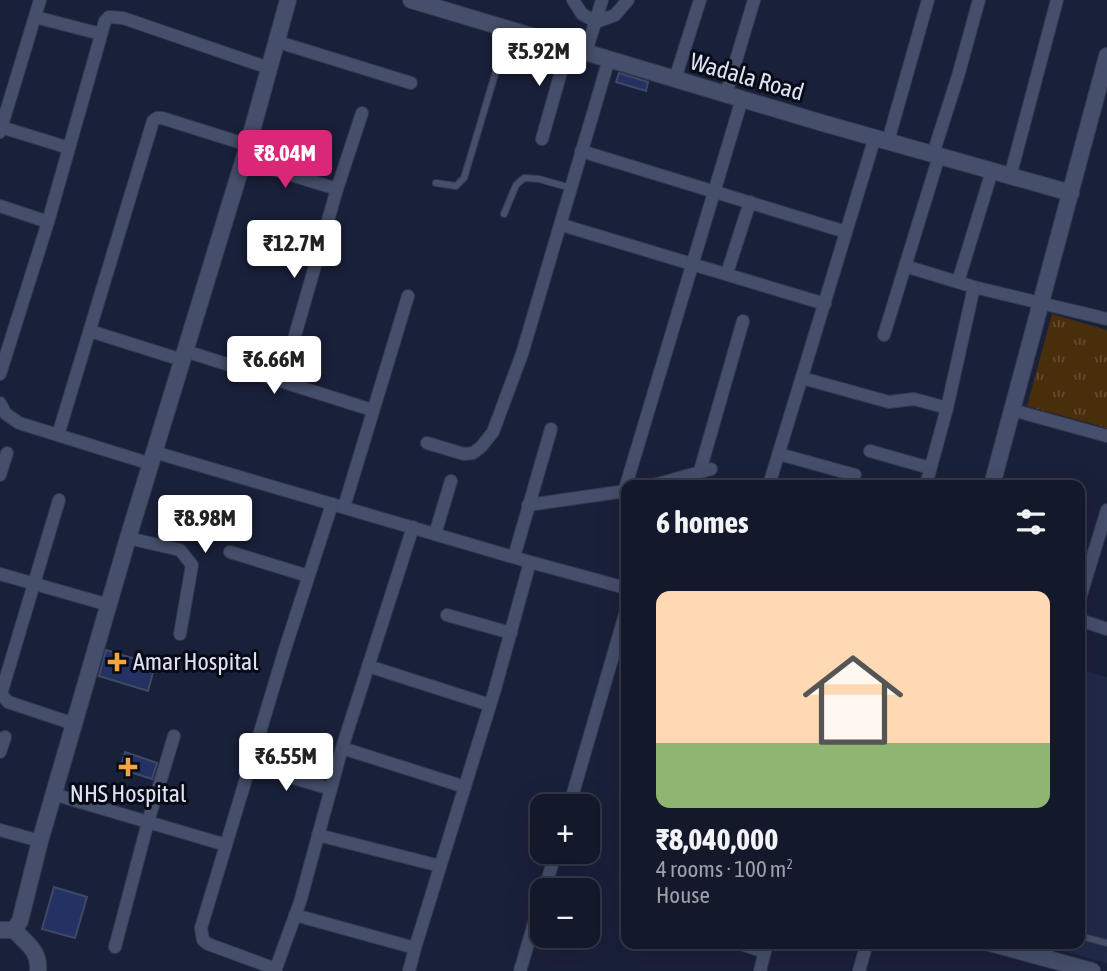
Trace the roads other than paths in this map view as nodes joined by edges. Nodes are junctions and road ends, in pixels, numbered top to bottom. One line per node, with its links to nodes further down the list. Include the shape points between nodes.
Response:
1 (40, 0): 12 (street)
2 (288, 0): 16 (street)
3 (411, 0): 14 (street, Wadala Road)
4 (573, 0): 13 (street, via 582,14)
5 (602, 0): 13 (street)
6 (628, 0): 13 (street, via 615,15)
7 (700, 0): 22 (street)
8 (754, 0): 24 (street)
9 (928, 0): 29 (street)
10 (979, 0): 33 (street)
11 (1057, 0): 35 (street)
12 (35, 17): 15 (street); 27 (street)
13 (596, 22): 18 (street)
14 (509, 29): 17 (street, Wadala Road); 36 (lane, via 464,178 456,186)
15 (101, 34): 21 (street, via 110,17 123,18); 30 (street)
16 (275, 41): 21 (street); 23 (street)
17 (568, 47): 18 (street, Wadala Road); 28 (street)
18 (586, 52): 20 (street, Wadala Road)
19 (1107, 56): 25 (street)
20 (609, 59): 22 (street, Wadala Road); 31 (street)
21 (269, 68): 32 (street)
22 (675, 79): 24 (street, Wadala Road)
23 (411, 83)
24 (734, 97): 29 (street, Wadala Road); 39 (street)
25 (1101, 108): 40 (street)
26 (362, 113): 38 (street)
27 (1, 129): 30 (street)
28 (542, 139)
29 (881, 139): 33 (street, Wadala Road); 46 (street)
30 (69, 148): 44 (street)
31 (581, 151): 37 (street); 39 (street)
32 (245, 152): 38 (street); 57 (street, via 162,118 153,121); 59 (street)
33 (936, 155): 34 (street, Wadala Road); 48 (street)
34 (992, 171): 35 (street, Wadala Road); 50 (street)
35 (1010, 177): 40 (street, Wadala Road)
36 (436, 183)
37 (571, 188): 43 (lane, via 524,178 516,185); 45 (street)
38 (337, 189): 62 (street)
39 (715, 192): 41 (street); 47 (street)
40 (1071, 193): 53 (street)
41 (750, 202): 46 (street); 49 (street)
42 (0, 206): 44 (street)
43 (504, 214)
44 (48, 222): 60 (street)
45 (562, 225): 47 (street); 70 (street, via 522,354 489,440 473,453 464,454)
46 (846, 232): 54 (street)
47 (694, 263): 49 (street); 78 (street)
48 (905, 266): 50 (street); 58 (street)
49 (727, 273): 54 (street)
50 (958, 282): 51 (street)
51 (974, 287): 53 (street); 64 (street)
52 (408, 296): 65 (street)
53 (1042, 303): 55 (street); 66 (street)
54 (825, 304): 61 (street)
55 (1107, 319)
56 (743, 321): 79 (street, via 705,470)
57 (90, 331): 59 (street); 68 (street)
58 (884, 335)
59 (183, 356): 62 (street); 74 (street)
60 (0, 374)
61 (802, 378): 64 (street, via 889,402 914,399); 73 (street)
62 (282, 381): 65 (street)
63 (0, 403): 68 (street, via 19,423)
64 (947, 408): 75 (street)
65 (372, 410): 86 (street)
66 (1012, 410): 69 (street); 82 (street)
67 (551, 429): 87 (street)
68 (58, 435): 74 (street)
69 (1107, 436)
70 (427, 443)
71 (870, 452): 75 (street)
72 (7, 453): 76 (street)
73 (779, 454): 77 (street); 80 (street)
74 (153, 458): 86 (street); 92 (street)
75 (930, 468): 81 (street)
76 (0, 475)
77 (855, 475)
78 (629, 480)
79 (671, 480)
80 (771, 480)
81 (927, 480)
82 (993, 480)
83 (451, 481): 90 (street)
84 (621, 493): 87 (street)
85 (59, 500): 98 (street)
86 (338, 505): 89 (street); 97 (street)
87 (528, 505): 94 (street)
88 (1107, 510): 91 (street)
89 (413, 527): 90 (street); 108 (street)
90 (435, 534): 94 (street)
91 (1104, 534): 99 (street)
92 (128, 538): 101 (street); 107 (street, via 180,550 192,565)
93 (230, 552): 97 (street)
94 (514, 557): 95 (street)
95 (530, 562): 100 (street); 106 (street)
96 (0, 574): 98 (street)
97 (309, 576): 115 (street)
98 (34, 583): 101 (street); 110 (street, via 1,694 8,702)
99 (1085, 585)
100 (621, 586)
101 (108, 605): 110 (street)
102 (447, 615): 106 (street)
103 (1085, 622): 105 (street)
104 (621, 628): 119 (street)
105 (1107, 629)
106 (511, 633): 109 (street)
107 (180, 634)
108 (368, 666): 109 (street); 113 (street)
109 (490, 705): 116 (street)
110 (74, 724): 118 (street)
111 (174, 736): 120 (street)
112 (5, 737): 114 (street)
113 (342, 748): 116 (street); 117 (street)
114 (0, 752)
115 (250, 765): 117 (street); 124 (street)
116 (465, 787): 125 (street)
117 (331, 789): 122 (street)
118 (54, 794): 120 (street); 123 (street)
119 (573, 794)
120 (148, 822): 124 (street); 131 (street)
121 (0, 830): 123 (street)
122 (318, 835): 125 (street); 126 (street)
123 (40, 841): 127 (street, via 20,921)
124 (226, 845): 137 (street, via 201,928 203,940)
125 (440, 866): 132 (street)
126 (295, 915): 132 (street); 137 (street)
127 (7, 930): 138 (street, via 39,958)
128 (530, 937): 140 (street)
129 (1085, 937): 130 (lane)
130 (1107, 943)
131 (115, 947)
132 (415, 948): 139 (street)
133 (766, 949): 141 (street)
134 (865, 949): 142 (street)
135 (1024, 949): 136 (street)
136 (1044, 957): 143 (street)
137 (275, 970)
138 (38, 971)
139 (409, 971)
140 (520, 971)
141 (760, 971)
142 (859, 971)
143 (1092, 971)

